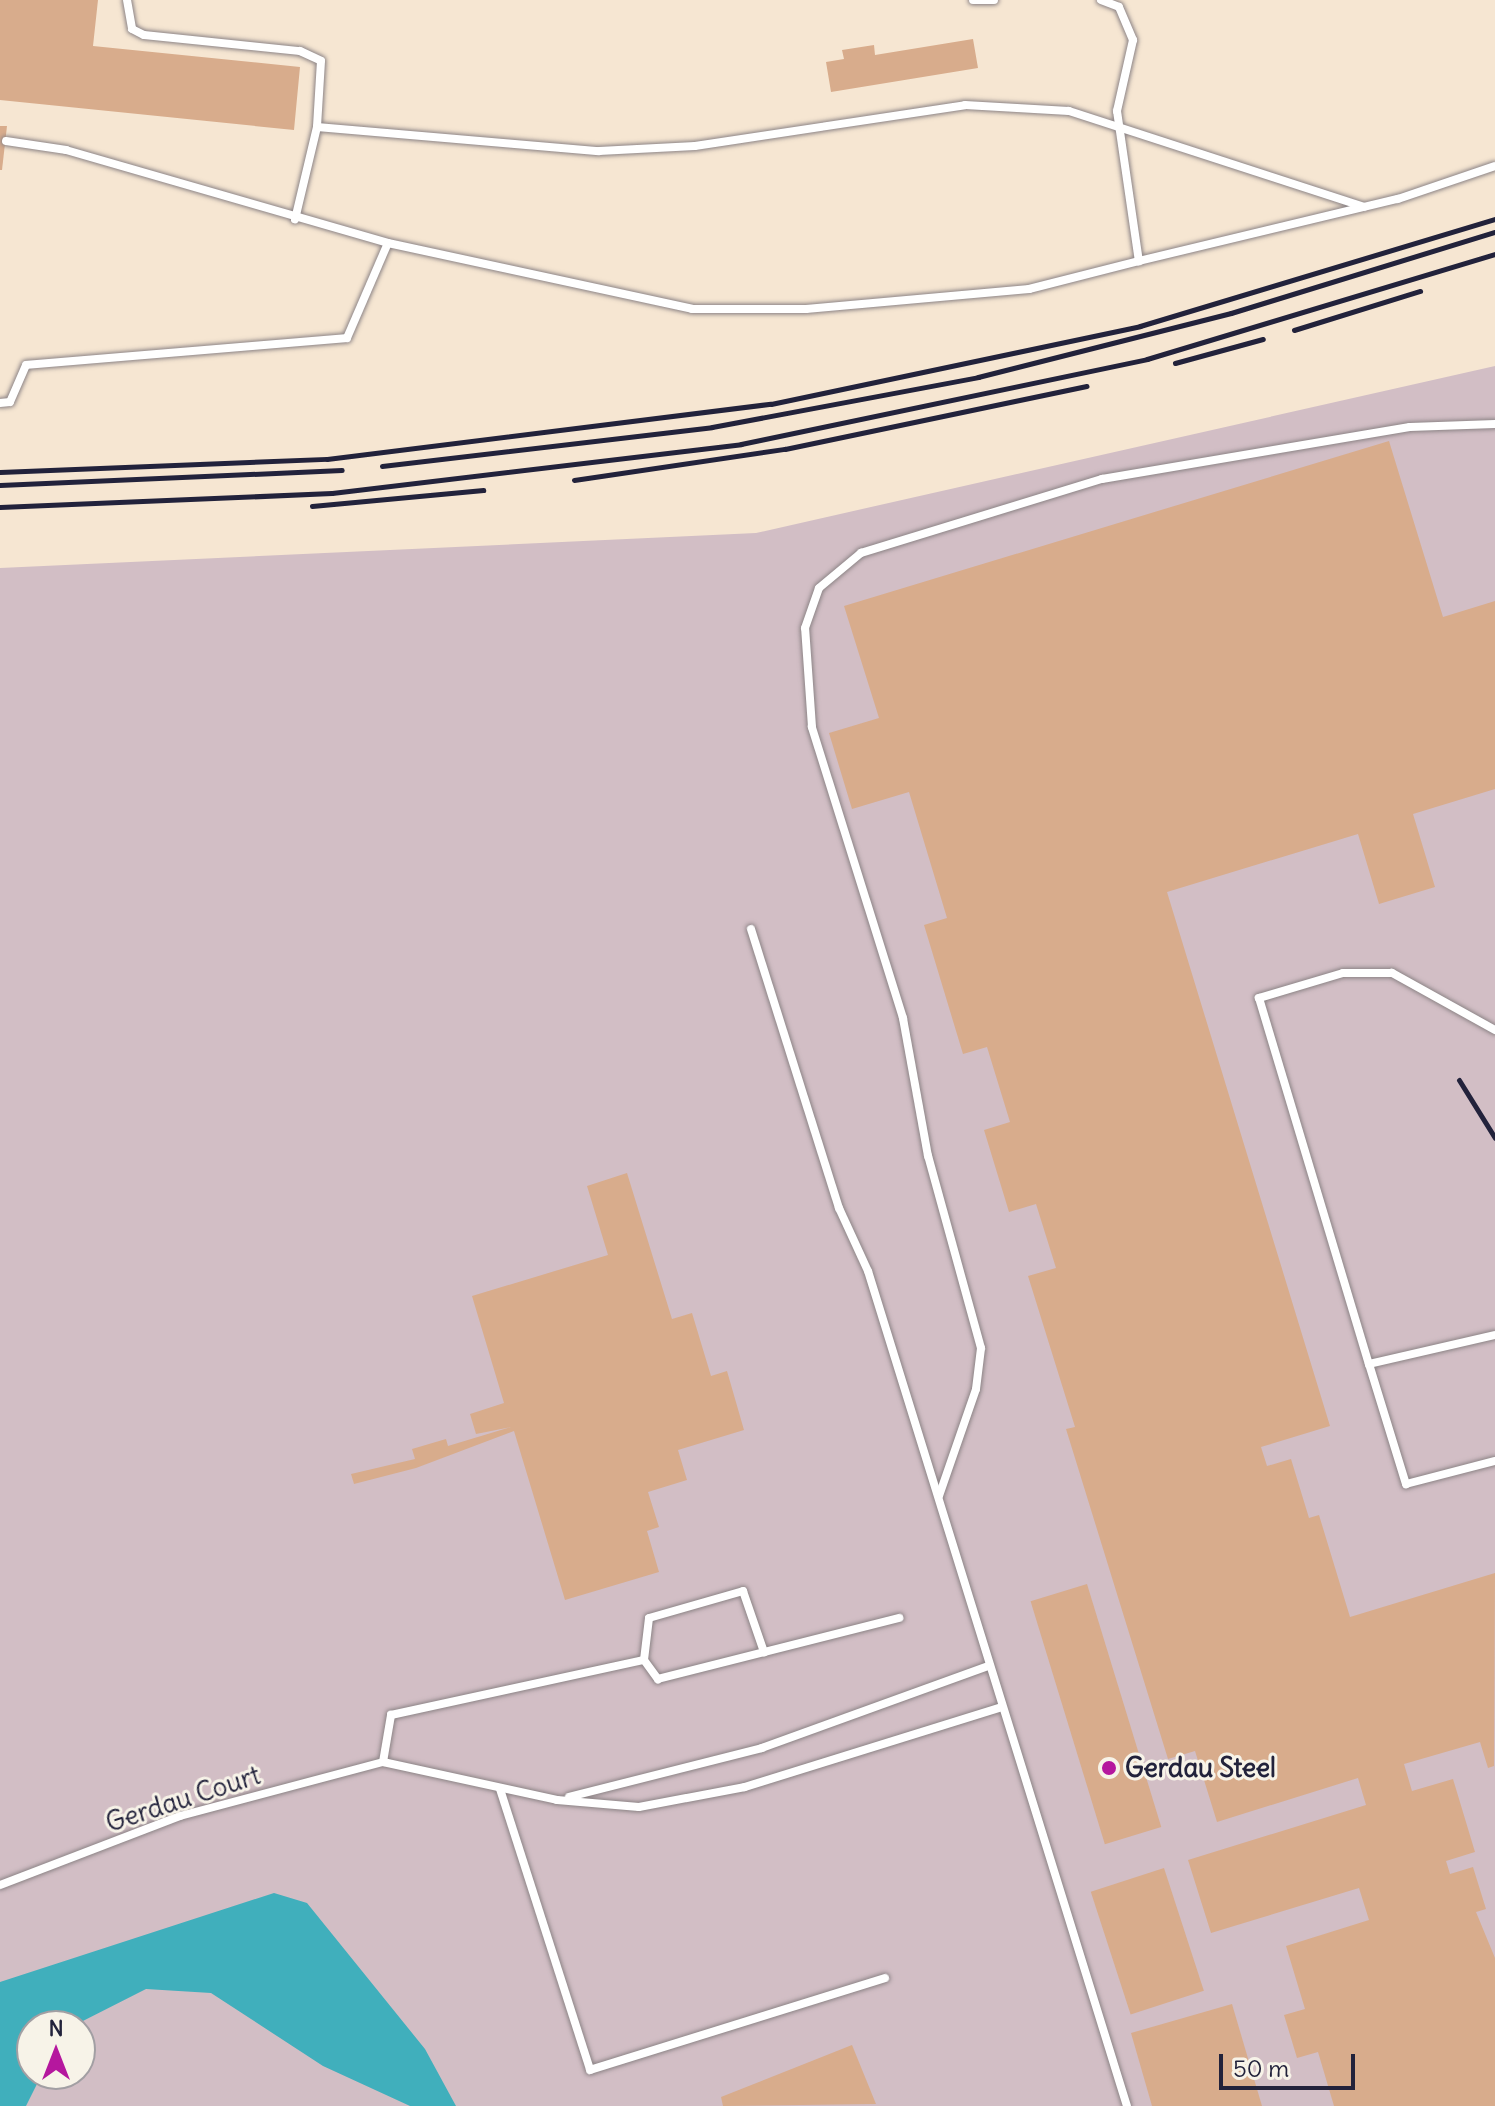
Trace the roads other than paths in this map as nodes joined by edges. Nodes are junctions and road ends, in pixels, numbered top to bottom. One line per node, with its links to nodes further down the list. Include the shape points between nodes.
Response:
1 (127, 0): 5 (lane, via 132,29 144,35 300,51 321,61)
2 (973, 0): 3 (lane)
3 (994, 0)
4 (1101, 0): 6 (lane, via 1119,7 1133,40)
5 (317, 127): 6 (lane, via 599,151 695,146 965,105 1069,111); 10 (lane)
6 (1119, 127): 9 (lane); 12 (lane)
7 (6, 141): 10 (lane, via 66,150)
8 (1495, 166): 9 (lane)
9 (1364, 207): 12 (lane)
10 (295, 219): 11 (lane)
11 (388, 243): 12 (lane, via 692,309 806,309 1029,289); 13 (lane, via 347,338 26,365 10,402)
12 (1139, 261)
13 (0, 403)
14 (1495, 424): 20 (lane, via 1410,427 1102,479 873,549 836,568 819,588 805,628 812,727 903,1018 928,1156 981,1348 976,1389)
15 (751, 929): 20 (lane)
16 (1495, 1030): 18 (lane, via 1392,973 1343,973 1259,998)
17 (1495, 1335): 18 (lane)
18 (1369, 1364): 19 (lane, via 1406,1484)
19 (1495, 1461)
20 (939, 1496): 24 (lane)
21 (899, 1618): 22 (lane)
22 (764, 1652): 23 (lane, via 658,1679); 23 (lane, via 743,1591 649,1618)
23 (644, 1660): 26 (lane, via 391,1715)
24 (989, 1666): 25 (lane); 28 (lane, via 762,1748)
25 (1002, 1707): 28 (lane, via 745,1787 639,1807); 31 (lane)
26 (383, 1762): 27 (lane); 29 (lane, Gerdau Court, via 180,1816)
27 (500, 1789): 28 (lane); 30 (lane, via 590,2070)
28 (557, 1800)
29 (0, 1885)
30 (885, 1978)
31 (1127, 2106)

